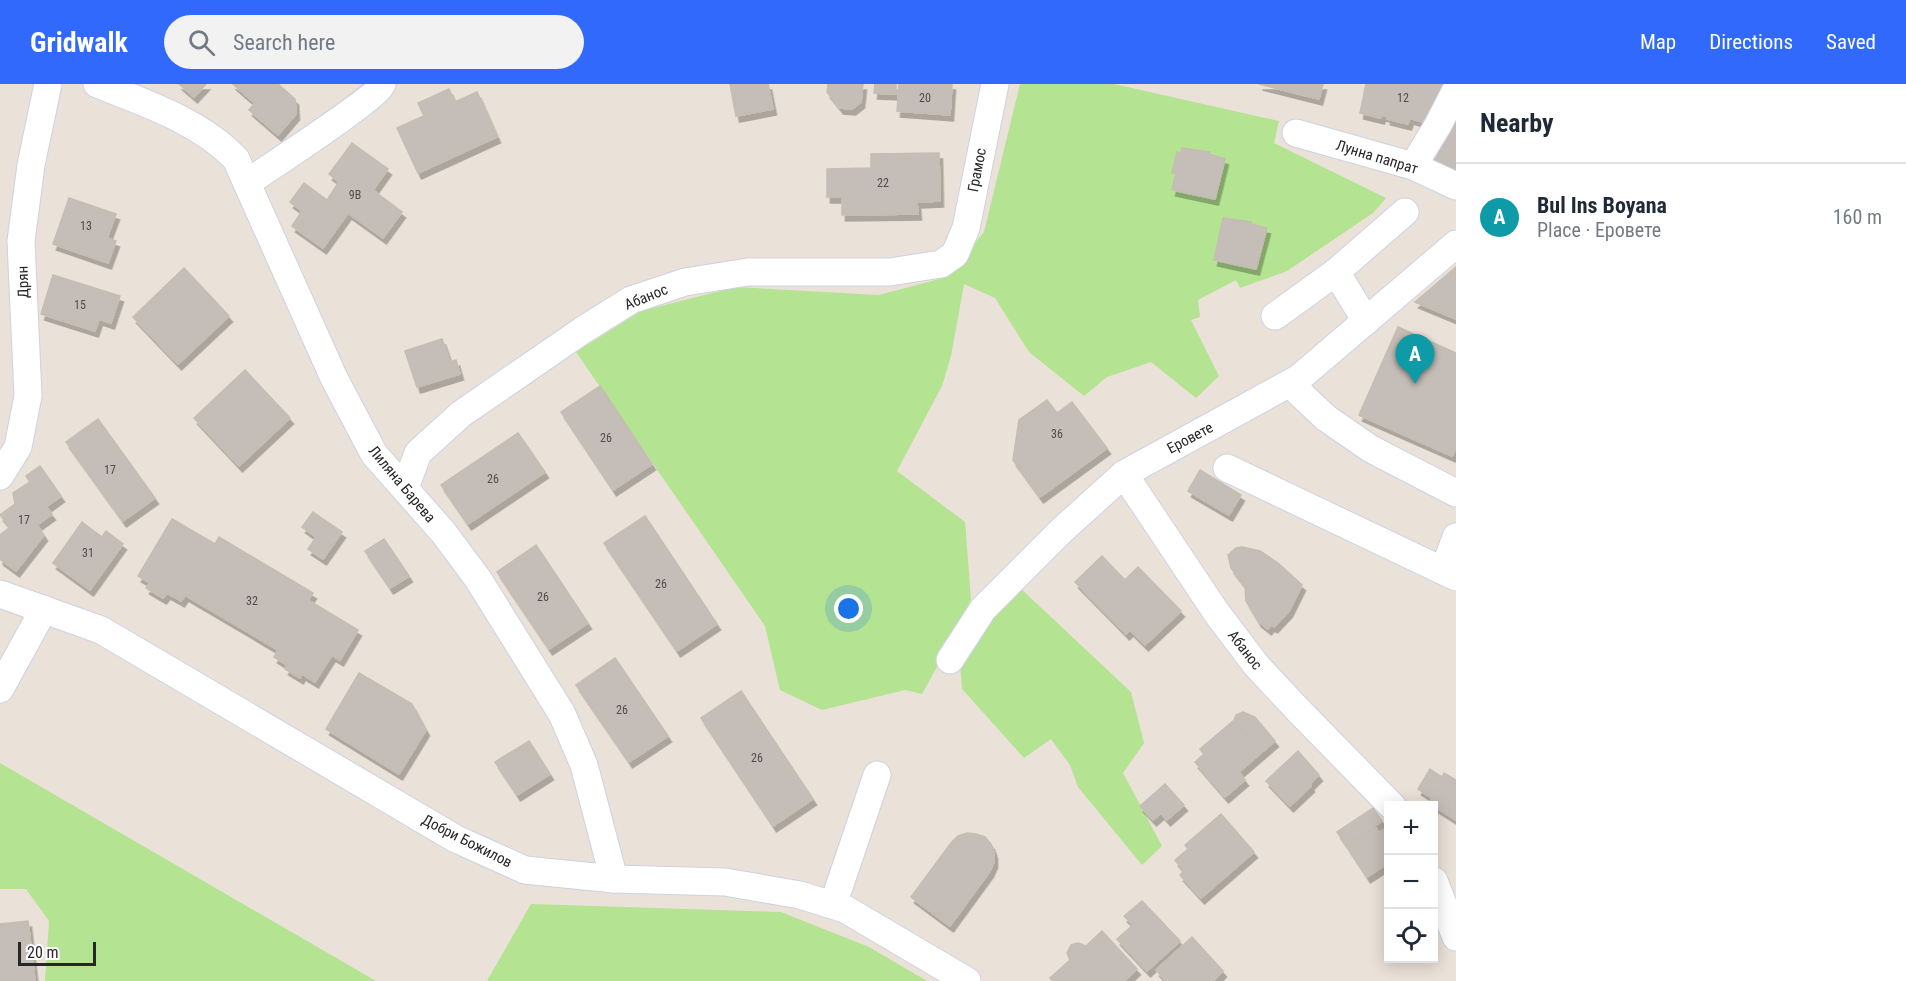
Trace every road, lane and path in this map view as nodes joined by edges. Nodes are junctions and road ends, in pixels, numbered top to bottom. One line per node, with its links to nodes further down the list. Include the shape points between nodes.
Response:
1 (48, 84): 19 (street, Дрян, via 21,240 28,396 18,447)
2 (97, 84): 8 (street, Лиляна Барева, via 198,128 222,143 236,159)
3 (382, 84): 8 (street, via 361,104)
4 (995, 84): 12 (street, Грамос, via 966,228)
5 (1456, 90): 7 (street)
6 (1296, 134): 7 (street, Лунна папрат)
7 (1413, 166): 9 (street, Лунна папрат)
8 (247, 183): 20 (street, Лиляна Барева, via 354,419 374,454)
9 (1456, 186)
10 (1405, 212): 13 (street)
11 (1456, 244): 15 (street, Еровете)
12 (955, 254): 20 (street, Абанос, via 941,264 890,272 748,272 685,282 631,300 460,414 418,453)
13 (1336, 272): 14 (street); 15 (street)
14 (1275, 316)
15 (1366, 321): 16 (street, Еровете)
16 (1290, 384): 18 (street, Еровете); 21 (street, via 1326,418 1371,449)
17 (1227, 468): 23 (street)
18 (1124, 474): 26 (street, Еровете, via 983,609); 29 (street, Абанос, via 1256,665)
19 (0, 476)
20 (405, 489): 30 (street, Лиляна Барева, via 478,579 562,714 584,765)
21 (1456, 493)
22 (1456, 537): 23 (street)
23 (1450, 573)
24 (0, 594): 25 (street, Добри Божилов)
25 (44, 609): 27 (street); 30 (street, Добри Божилов, via 101,630 456,839 525,870)
26 (950, 660)
27 (0, 689)
28 (877, 775): 32 (street)
29 (1387, 801)
30 (614, 879): 32 (street, Добри Божилов, via 725,882)
31 (1438, 891): 33 (street)
32 (833, 905): 34 (street, Добри Божилов)
33 (1456, 937)
34 (967, 981)

